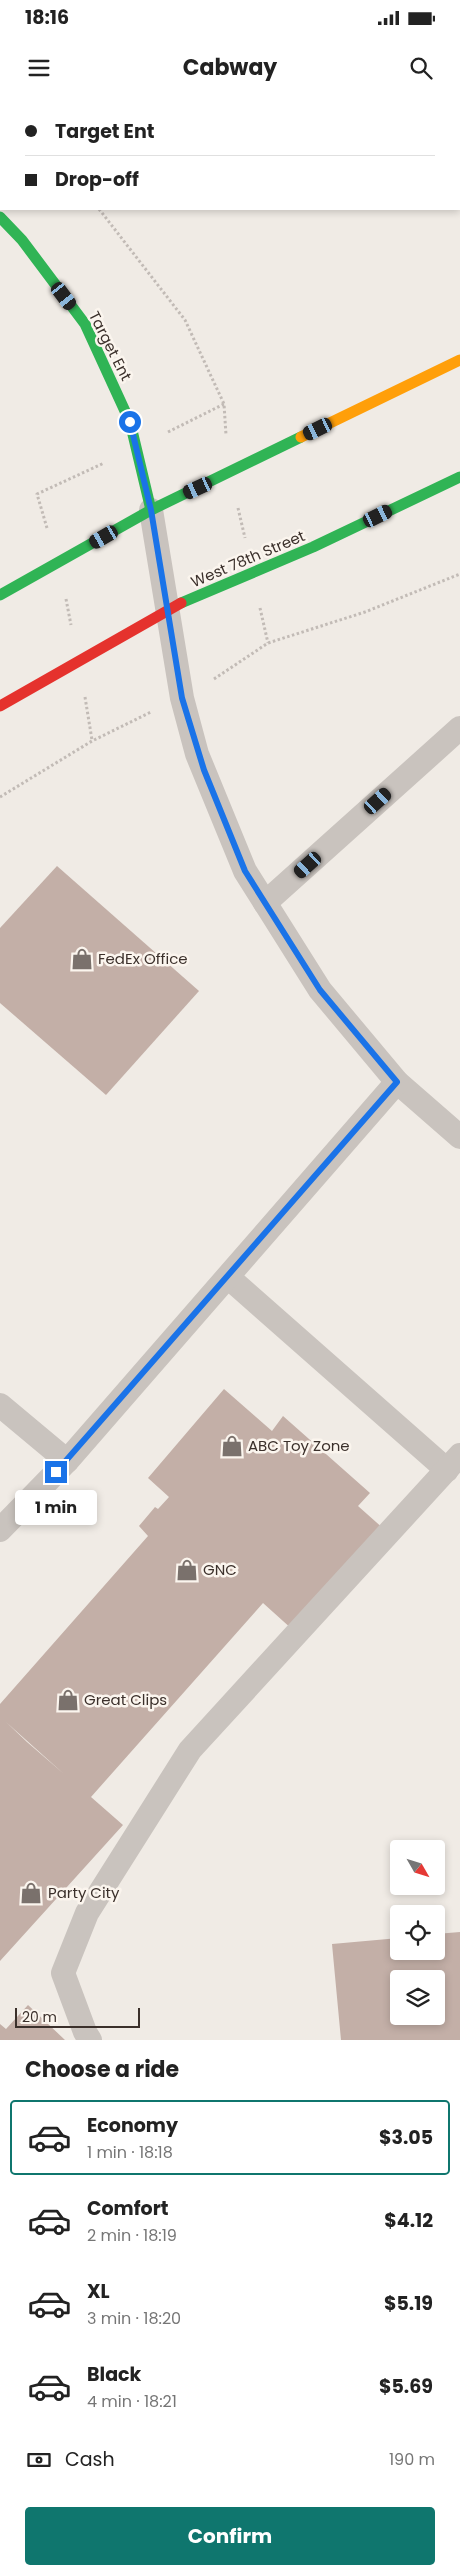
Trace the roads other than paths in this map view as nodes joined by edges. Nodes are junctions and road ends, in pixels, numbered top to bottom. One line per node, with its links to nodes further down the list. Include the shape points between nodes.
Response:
1 (0, 217): 4 (street, Target Ent, via 22,240 85,324 130,422)
2 (460, 360): 4 (street)
3 (460, 477): 6 (street, West 78th Street, via 313,548)
4 (151, 510): 5 (street); 6 (lane)
5 (0, 596)
6 (168, 609): 7 (street, West 78th Street); 9 (lane, via 182,698 197,754 245,871)
7 (0, 706)
8 (460, 728): 9 (lane)
9 (265, 903): 10 (lane, via 320,990)
10 (397, 1082): 11 (lane); 12 (lane)
11 (460, 1137)
12 (228, 1277): 14 (lane); 15 (lane)
13 (0, 1405): 14 (lane)
14 (67, 1461): 16 (lane)
15 (453, 1462): 17 (lane, via 190,1750 92,1905 63,1973)
16 (0, 1530)
17 (90, 2040)

